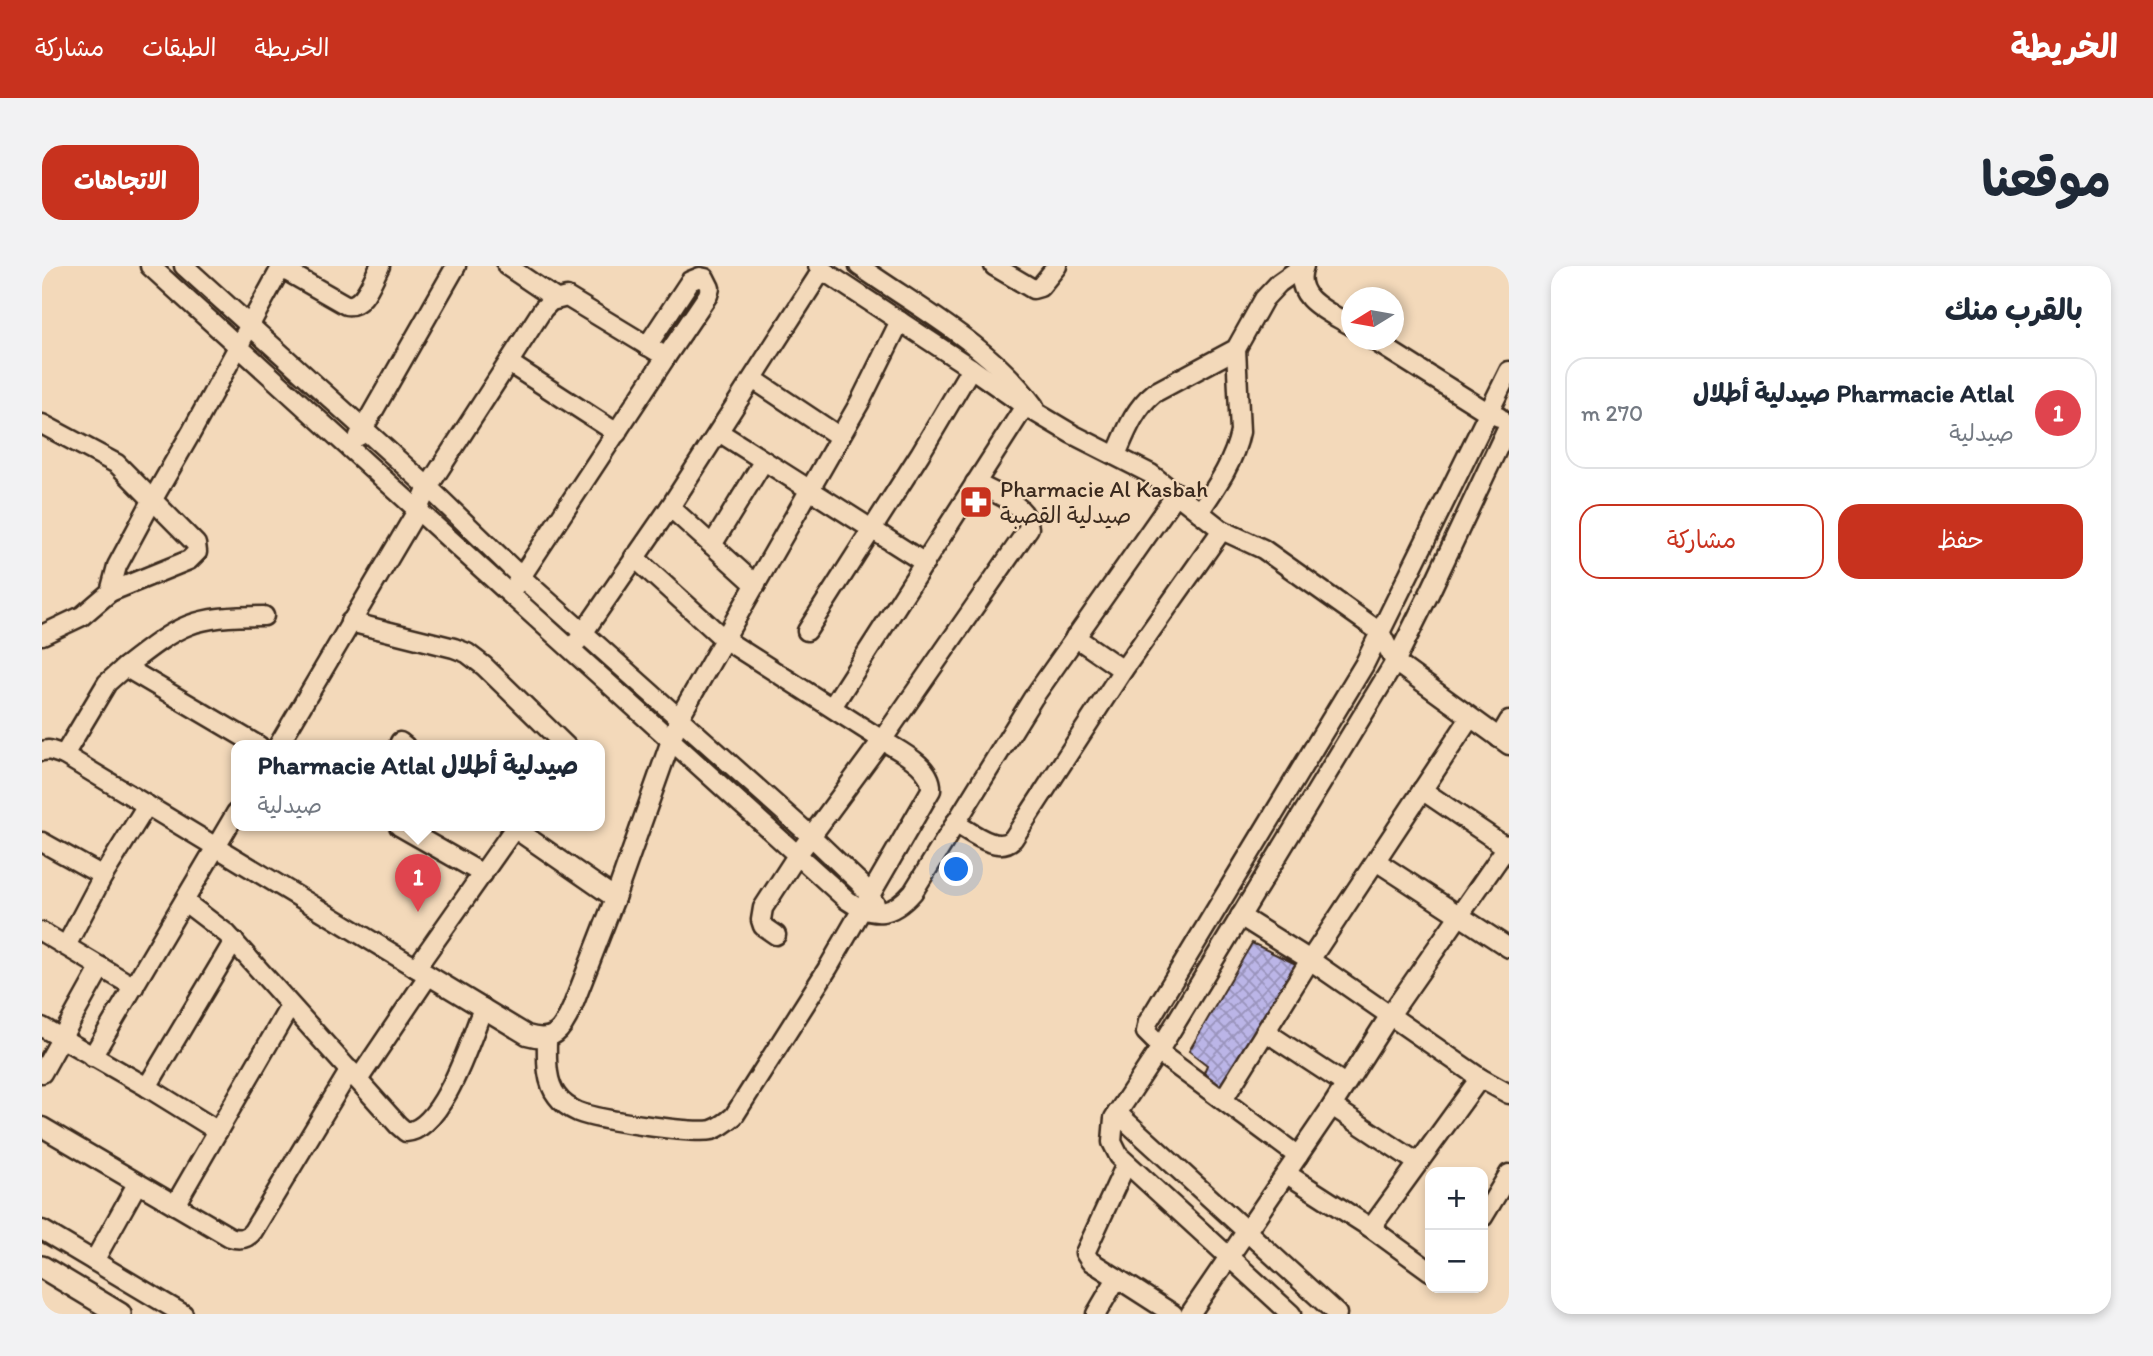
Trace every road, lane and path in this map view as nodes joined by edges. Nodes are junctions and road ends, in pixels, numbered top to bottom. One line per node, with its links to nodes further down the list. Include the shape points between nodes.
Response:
1 (150, 266): 19 (street)
2 (184, 266): 17 (street)
3 (380, 266): 11 (street, via 361,301 352,306)
4 (456, 266): 31 (street)
5 (507, 266): 14 (street)
6 (853, 266): 13 (street)
7 (859, 266): 27 (street, via 989,356 1019,386)
8 (994, 266): 9 (street, via 1033,289)
9 (1057, 266)
10 (1303, 266): 15 (street, via 1300,282 1305,294); 20 (street, via 1264,299)
11 (282, 267): 17 (street)
12 (820, 268): 13 (street); 26 (street)
13 (843, 284): 16 (street)
14 (556, 299): 18 (street, via 568,297); 23 (street, via 543,309)
15 (1341, 319)
16 (900, 321): 24 (street); 34 (street)
17 (249, 327): 19 (street); 31 (street)
18 (647, 346): 22 (street); 22 (street, via 690,281 705,278 708,295)
19 (238, 347): 35 (street); 42 (street)
20 (1236, 349): 36 (street, via 1144,401); 45 (street, via 1238,444)
21 (1389, 350): 28 (street)
22 (666, 357): 33 (street)
23 (509, 363): 33 (street); 39 (street)
24 (971, 368): 27 (street); 46 (street)
25 (1509, 371): 28 (street)
26 (753, 379): 32 (street); 34 (street)
27 (1033, 410): 36 (street); 38 (street)
28 (1489, 413): 29 (street); 58 (street)
29 (1509, 422): 64 (street)
30 (42, 424): 42 (street, via 117,464)
31 (363, 428): 35 (street); 39 (street)
32 (719, 432): 37 (street); 43 (street)
33 (617, 433): 51 (street)
34 (840, 437): 40 (street)
35 (351, 449): 44 (street)
36 (1116, 455): 41 (street)
37 (763, 462): 40 (street); 48 (street)
38 (975, 483): 50 (street); 75 (street, via 1019,507 1028,517 1029,528)
39 (428, 487): 44 (street); 51 (street)
40 (810, 489): 46 (street); 52 (street)
41 (1177, 493): 45 (street); 61 (street)
42 (153, 499): 53 (street, via 117,566); 53 (street, via 196,544 197,552 189,560)
43 (670, 507): 48 (street); 49 (street)
44 (416, 510): 54 (street); 56 (street)
45 (1199, 512): 47 (street)
46 (873, 528): 50 (street); 57 (street)
47 (1222, 530): 58 (street, via 1251,541); 66 (street)
48 (712, 545): 52 (street)
49 (634, 557): 59 (street); 62 (street)
50 (925, 563): 67 (street)
51 (521, 577): 54 (street); 59 (street)
52 (756, 585): 62 (street)
53 (110, 592): 60 (street, via 82,616)
54 (509, 595): 63 (street)
55 (264, 617): 65 (street, via 224,617 182,626)
56 (350, 622): 73 (street); 74 (street, via 467,653)
57 (807, 631)
58 (1380, 632): 64 (street); 104 (street)
59 (583, 633): 63 (street); 68 (street)
60 (42, 635)
61 (1075, 636): 66 (street); 82 (street)
62 (724, 639): 67 (street); 68 (street)
63 (571, 651): 71 (street)
64 (1395, 662): 69 (street); 97 (street)
65 (125, 667): 72 (street); 78 (street, via 107,683)
66 (1123, 670): 82 (street, via 1013,839 995,844)
67 (832, 707): 75 (street)
68 (679, 718): 71 (street); 86 (street)
69 (1470, 718): 76 (street); 79 (street)
70 (1509, 721): 76 (street)
71 (671, 738): 90 (street); 94 (street)
72 (248, 740)
73 (281, 740)
74 (560, 740)
75 (882, 740): 86 (street); 96 (street, via 922,768 932,783)
76 (1504, 742)
77 (42, 751): 78 (street)
78 (64, 755): 80 (street)
79 (1422, 790): 88 (street); 91 (street)
80 (147, 805): 89 (street); 93 (street)
81 (231, 821): 89 (street)
82 (955, 823): 96 (street, via 913,892 894,910 883,912)
83 (408, 831): 92 (street)
84 (512, 831): 92 (street)
85 (521, 831): 94 (street)
86 (811, 837): 90 (street); 96 (street)
87 (42, 842): 93 (street)
88 (1508, 847): 98 (street)
89 (215, 848): 95 (street); 108 (street)
90 (798, 854): 96 (street, via 847,900); 100 (street, via 761,913 763,926)
91 (1376, 861): 98 (street); 105 (street)
92 (483, 874): 108 (street)
93 (103, 876): 102 (street)
94 (615, 898): 115 (street, via 565,1023)
95 (185, 902): 101 (street); 109 (street)
96 (870, 905): 115 (street, via 734,1116 723,1126 682,1130 577,1112 553,1090)
97 (1240, 916): 105 (street); 106 (street)
98 (1459, 916): 103 (street); 112 (street)
99 (42, 932): 102 (street)
100 (776, 935)
101 (234, 941): 110 (street); 123 (street)
102 (65, 946): 107 (street)
103 (1509, 948)
104 (1191, 951): 106 (street); 117 (street, via 1146,1027)
105 (1310, 960): 112 (street); 114 (street)
106 (1211, 965): 117 (street)
107 (101, 967): 109 (street); 116 (street)
108 (422, 972): 111 (street); 120 (street)
109 (134, 987): 118 (street)
110 (290, 1006): 120 (street); 129 (street)
111 (483, 1008): 115 (street, via 527,1035); 120 (street, via 446,1097 413,1131 402,1130)
112 (1390, 1015): 121 (street); 122 (street)
113 (42, 1027): 116 (street)
114 (1266, 1032): 122 (street); 125 (street)
115 (547, 1038)
116 (62, 1039): 118 (street); 119 (street)
117 (1159, 1050): 125 (street); 127 (street)
118 (92, 1057): 123 (street)
119 (42, 1073)
120 (354, 1075): 136 (street, via 249,1237 230,1237)
121 (1480, 1077): 124 (street); 131 (street)
122 (1345, 1084): 126 (street)
123 (147, 1087): 129 (street)
124 (1509, 1094)
125 (1223, 1100): 130 (street)
126 (1332, 1106): 130 (street); 131 (street)
127 (1117, 1113): 132 (street, via 1112,1142); 140 (street)
128 (42, 1127): 135 (street)
129 (218, 1131): 136 (street)
130 (1298, 1156): 133 (street)
131 (1418, 1163): 138 (street)
132 (1126, 1164): 141 (street); 146 (street, via 1085,1252 1090,1261)
133 (1287, 1174): 138 (street); 140 (street)
134 (1509, 1174): 137 (street)
135 (137, 1184): 136 (street); 142 (street)
136 (175, 1205)
137 (1488, 1209)
138 (1371, 1227): 143 (street)
139 (42, 1230): 142 (street)
140 (1247, 1232): 141 (street); 154 (street)
141 (1229, 1257): 152 (street); 153 (street)
142 (94, 1261): 145 (street)
143 (1425, 1266)
144 (42, 1267): 147 (main road)
145 (111, 1271): 147 (street); 149 (street)
146 (1117, 1278): 150 (street); 151 (street)
147 (94, 1299): 148 (main road)
148 (120, 1314)
149 (183, 1314)
150 (1096, 1314)
151 (1173, 1314)
152 (1190, 1314)
153 (1291, 1314)
154 (1337, 1314)

